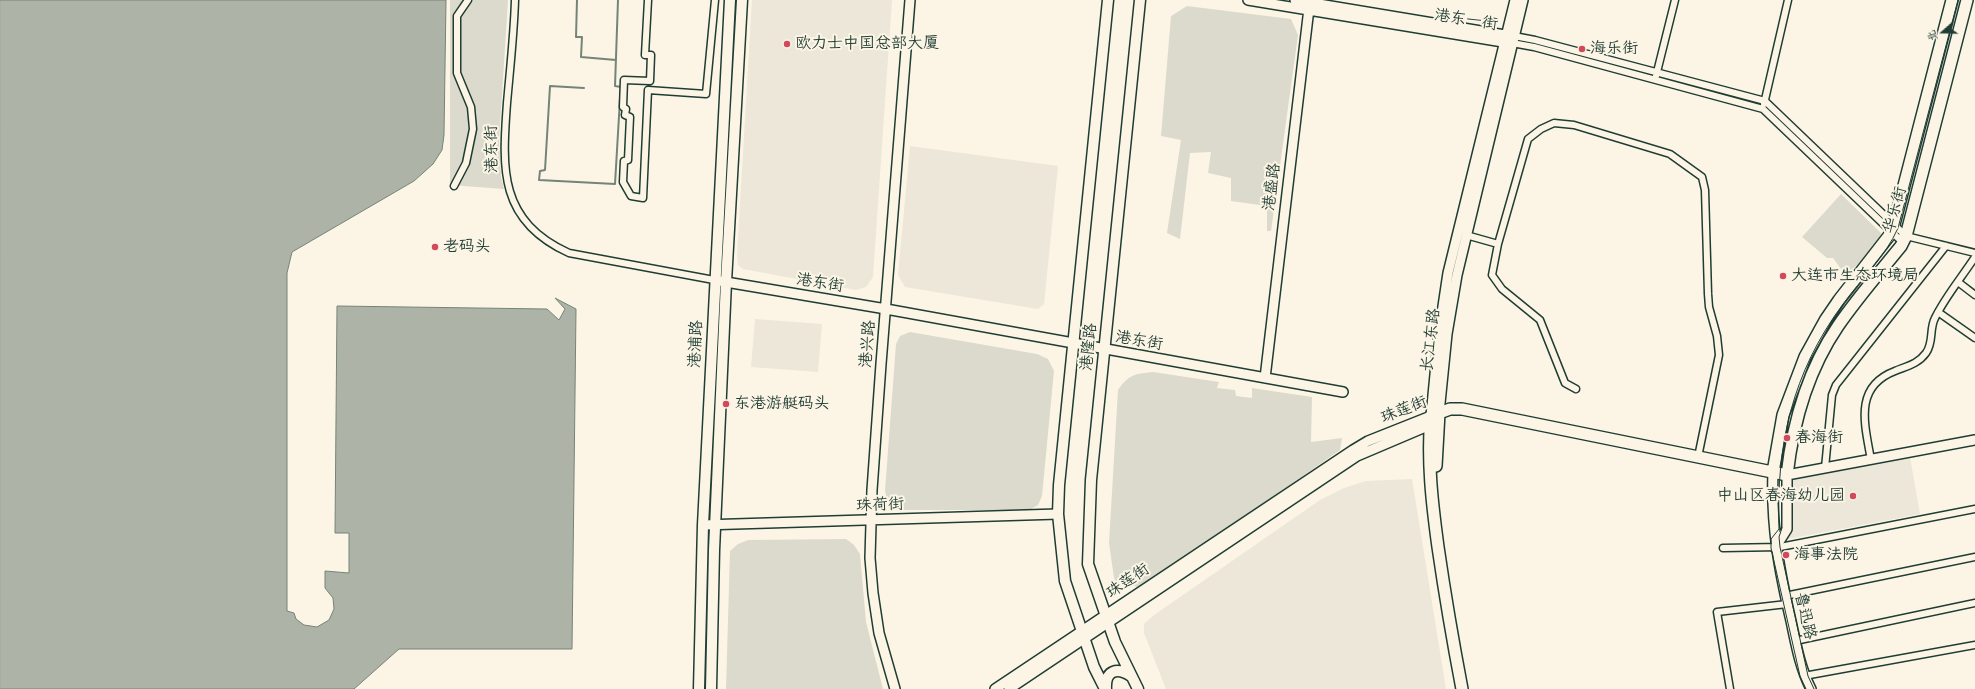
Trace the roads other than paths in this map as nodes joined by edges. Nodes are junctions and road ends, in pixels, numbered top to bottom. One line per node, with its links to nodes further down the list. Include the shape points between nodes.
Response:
1 (468, 0): 24 (street, via 457,16 457,73 471,107 473,129 466,164)
2 (515, 0): 32 (street, 港东街, via 504,162 508,188 519,211 536,232 552,245 569,252)
3 (648, 0): 4 (street, via 645,55 651,55 650,81 624,80 623,107 626,109 625,115 630,117 628,160 624,161 623,182 631,196 643,198 648,90 706,94)
4 (715, 0)
5 (730, 0): 32 (main road, 港浦路)
6 (742, 0): 33 (main road, 港浦路)
7 (910, 0): 36 (main road, 港兴路)
8 (1108, 0): 39 (main road, 港隆路)
9 (1140, 0): 40 (main road, 港隆路)
10 (1248, 0): 18 (main road, 港东一街)
11 (1295, 0): 18 (main road, 港东一街)
12 (1515, 0): 19 (main road, 长江东路)
13 (1523, 0): 19 (main road, 长江东路)
14 (1675, 0): 20 (street)
15 (1788, 0): 22 (street)
16 (1952, 0): 25 (highway, 华乐街)
17 (1967, 0): 27 (highway, 华乐街)
18 (1309, 4): 19 (main road, 港东一街); 41 (main road, 港盛路)
19 (1509, 39): 20 (street, via 1535,40); 21 (street); 26 (main road, 长江东路); 44 (main road, 长江东路, via 1447,281 1439,333)
20 (1657, 72): 21 (street); 22 (street)
21 (1655, 80): 23 (street)
22 (1765, 101): 23 (street); 25 (street)
23 (1763, 110): 25 (street)
24 (454, 186)
25 (1893, 229): 27 (street, via 1898,238); 49 (highway, 华乐街, via 1839,300 1814,338 1783,415)
26 (1466, 235): 28 (street); 44 (main road, 长江东路, via 1451,304)
27 (1906, 236): 29 (street); 50 (highway, 华乐街, via 1838,327 1817,364 1797,419)
28 (1498, 244): 42 (street, via 1492,274 1502,289 1540,320 1565,383); 46 (street, via 1528,139 1554,123 1574,125 1670,154 1702,178 1705,190 1709,307 1719,355)
29 (1946, 246): 30 (street); 48 (street, via 1836,385 1832,395)
30 (1975, 253)
31 (1975, 257): 34 (street)
32 (714, 280): 33 (main road, 港东街); 54 (main road, 港浦路)
33 (726, 282): 36 (main road, 港东街); 55 (main road, 港浦路)
34 (1958, 282): 35 (street); 37 (street)
35 (1975, 295)
36 (886, 309): 39 (main road, 港东街); 53 (main road, 港兴路, via 872,490)
37 (1938, 312): 38 (street); 47 (street, via 1934,320 1932,342 1921,359 1913,365 1887,374 1870,390 1864,416)
38 (1975, 338)
39 (1073, 344): 40 (main road, 港东街); 52 (main road, 港隆路)
40 (1104, 350): 41 (main road, 港东街); 61 (main road, 港隆路, via 1091,480 1088,564)
41 (1264, 378): 43 (main road, 港东街)
42 (1576, 389)
43 (1343, 392)
44 (1433, 418): 46 (highway, via 1450,409 1462,409); 61 (main road, 珠莲街, via 1353,450); 74 (highway, 长江东路, via 1428,444 1430,490); 75 (highway, 长江东路, via 1438,489 1453,601)
45 (1975, 440): 47 (main road)
46 (1698, 457): 49 (highway)
47 (1871, 460): 48 (main road)
48 (1824, 468): 50 (main road)
49 (1773, 472): 50 (highway); 57 (main road, 鲁迅路, via 1772,513)
50 (1787, 475): 57 (main road, via 1787,529)
51 (1975, 509): 57 (street)
52 (1058, 514): 53 (main road, 珠荷街); 62 (main road, 港隆路, via 1065,581)
53 (872, 521): 55 (main road, 珠荷街); 69 (main road, 港兴路, via 870,558 873,593 879,633)
54 (703, 525): 55 (main road, 珠荷街); 67 (main road, 港浦路)
55 (715, 525): 68 (main road, 港浦路)
56 (1723, 548): 57 (street)
57 (1775, 548): 59 (main road, 鲁迅路)
58 (1975, 557): 59 (street)
59 (1786, 600): 63 (main road, 鲁迅路); 76 (street, via 1717,612)
60 (1975, 603): 63 (street)
61 (1107, 619): 62 (main road, 珠莲街); 65 (main road, 港隆路)
62 (1083, 635): 70 (main road, 珠莲街); 71 (main road, 珠莲街); 72 (main road, 港隆路)
63 (1795, 641): 66 (main road, 鲁迅路)
64 (1975, 645): 66 (street)
65 (1131, 676): 72 (main road, via 1122,671 1110,673 1105,681); 73 (main road, 港隆路)
66 (1804, 676): 77 (main road, 鲁迅路)
67 (699, 689)
68 (711, 689)
69 (895, 689)
70 (995, 689)
71 (1009, 689)
72 (1105, 689)
73 (1138, 689)
74 (1462, 689)
75 (1469, 689)
76 (1730, 689)
77 (1811, 689)

